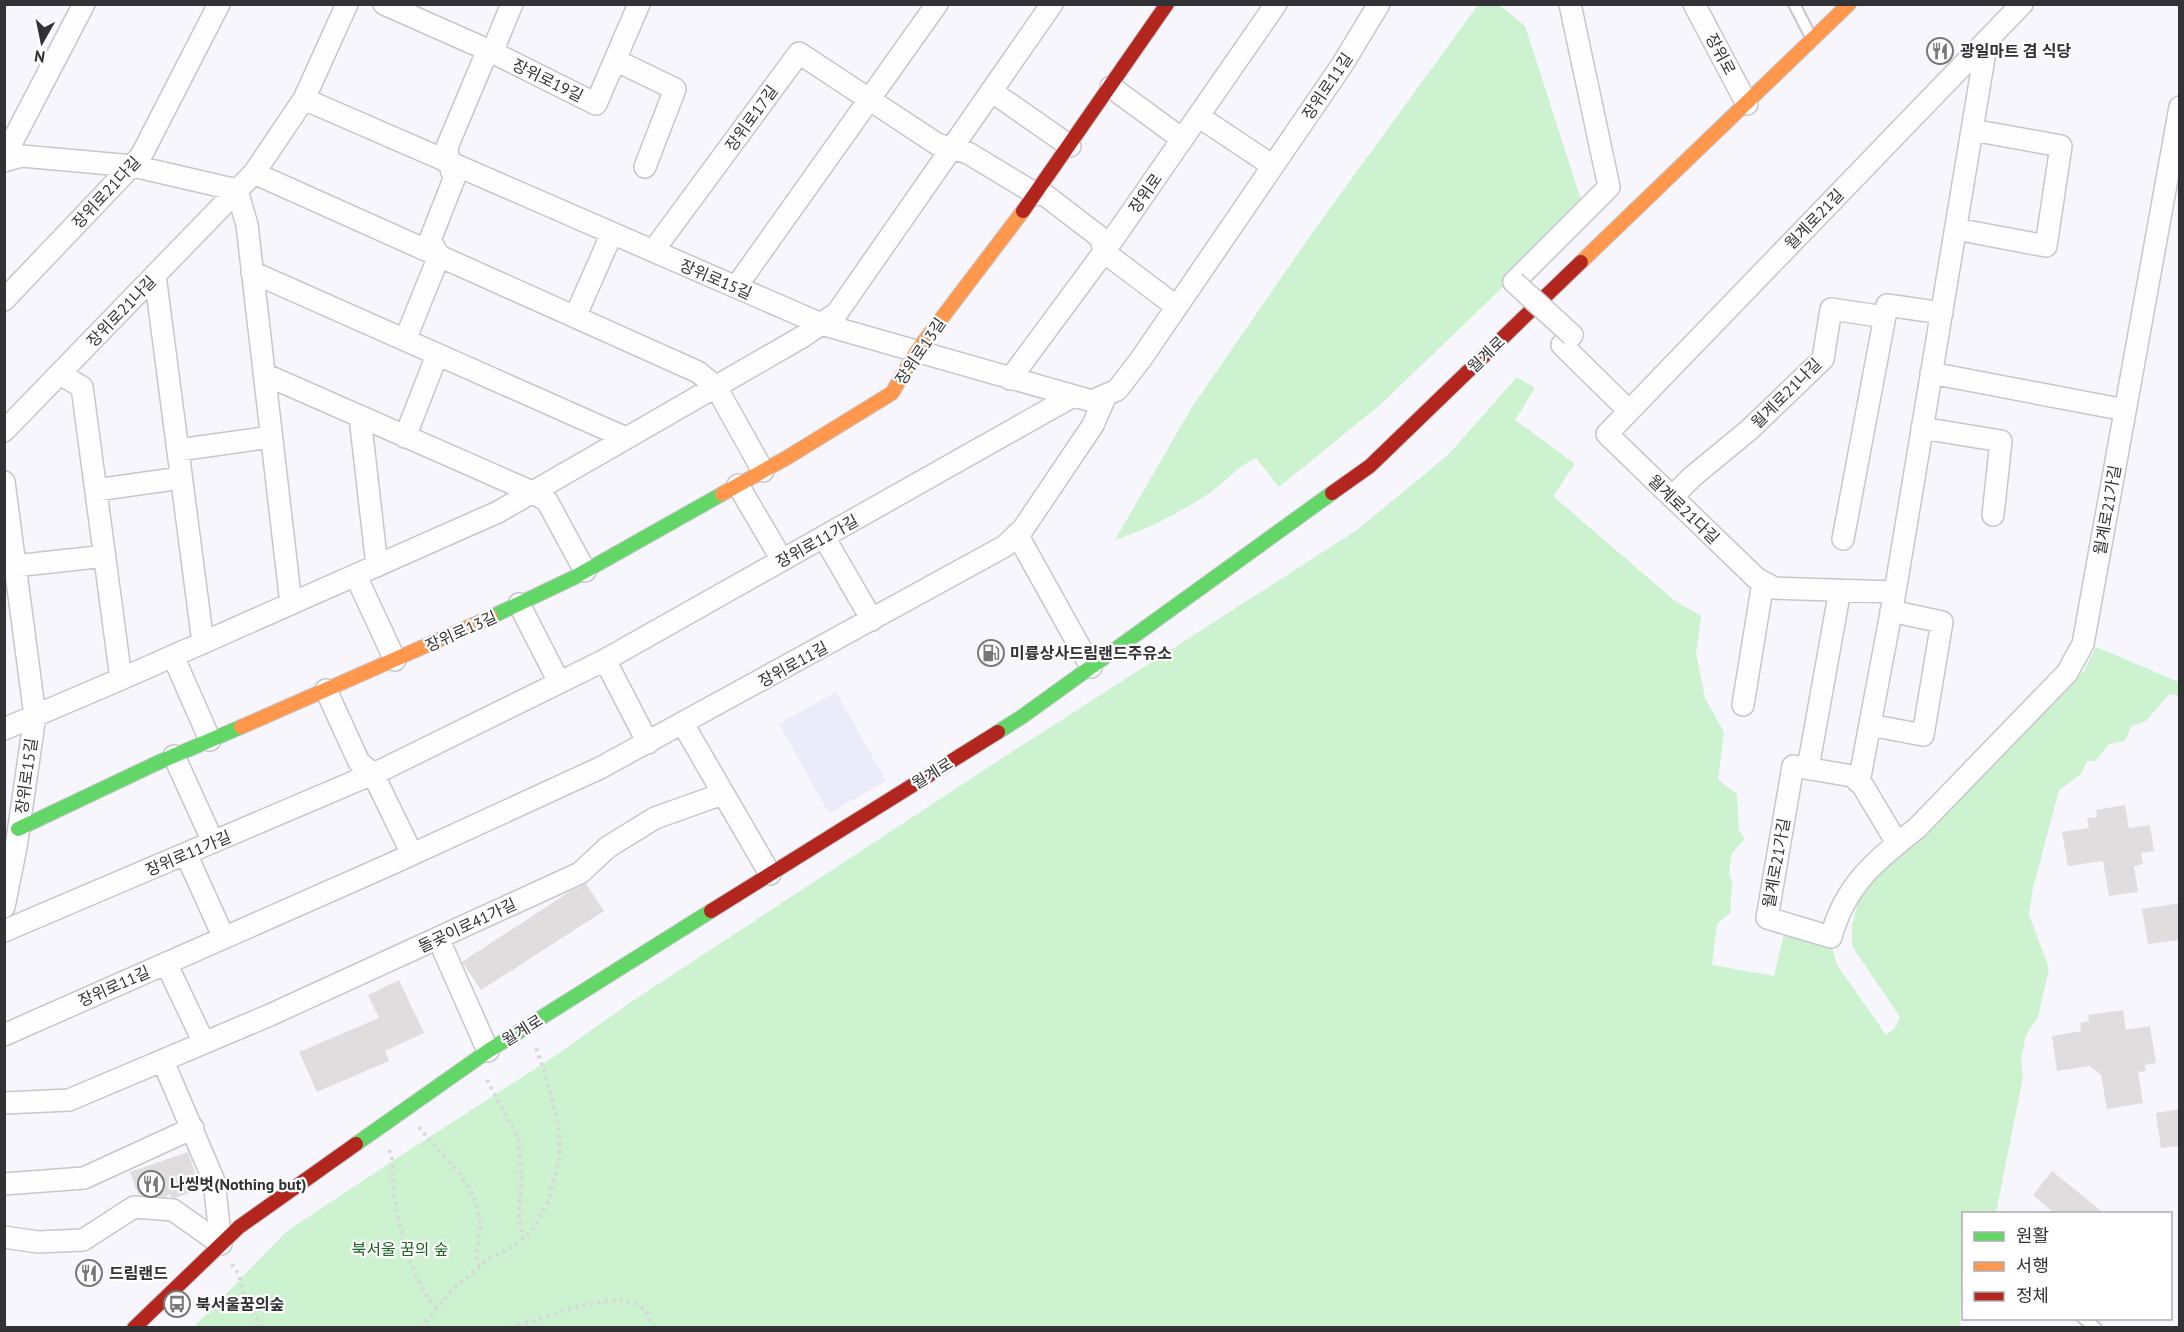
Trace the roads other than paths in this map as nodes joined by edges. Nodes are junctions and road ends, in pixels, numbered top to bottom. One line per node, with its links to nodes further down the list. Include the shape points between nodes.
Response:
1 (84, 4): 32 (street)
2 (219, 4): 34 (street, 장위로21다길)
3 (347, 4): 23 (street, 장위로21나길)
4 (384, 4): 19 (street, 장위로19길)
5 (512, 4): 19 (street)
6 (639, 4): 20 (street, 장위로19길)
7 (937, 4): 24 (street)
8 (1052, 4): 22 (street, 장위로15길)
9 (1167, 4): 21 (main road, 장위로13길)
10 (1276, 4): 27 (street, 장위로)
11 (1379, 4): 35 (street, 장위로11길)
12 (1570, 4): 65 (street, bridge, via 1609,187 1514,282 1572,335 1562,345)
13 (1694, 4): 25 (street, 장위로)
14 (1794, 4): 17 (lane)
15 (1850, 4): 17 (main road, 월계로)
16 (2022, 4): 18 (street, 월계로21길)
17 (1812, 40): 25 (main road, 월계로)
18 (1987, 40): 28 (street); 65 (street, 월계로21길)
19 (490, 51): 20 (street, 장위로19길, via 596,104); 33 (street, via 447,147)
20 (615, 60): 36 (street, via 675,89)
21 (1111, 87): 29 (street); 30 (main road, 장위로13길)
22 (991, 91): 30 (street); 31 (street, 장위로15길)
23 (304, 99): 33 (street, 장위로15길); 37 (street, 장위로21나길)
24 (870, 99): 31 (street, via 937,144); 42 (street, 장위로17길, via 799,53); 47 (street)
25 (1747, 104): 102 (main road, 월계로, via 1370,466)
26 (2180, 107): 64 (street, 월계로21가길)
27 (1198, 116): 29 (street, 장위로); 35 (street)
28 (1972, 130): 40 (street); 40 (street, via 2061,146 2046,246)
29 (1182, 139): 43 (street, 장위로)
30 (1070, 146): 39 (main road, 장위로13길)
31 (951, 149): 39 (street, via 968,153); 53 (street, 장위로15길, via 837,313)
32 (5, 161): 34 (street, via 22,156)
33 (449, 162): 41 (street, 장위로15길); 44 (street, via 454,178 430,240)
34 (133, 166): 38 (street); 48 (street, 장위로21다길)
35 (1274, 166): 49 (street, 장위로11길)
36 (645, 167)
37 (254, 173): 38 (street, 장위로21나길); 44 (street)
38 (237, 190): 45 (street, via 247,225); 46 (street, 장위로21나길)
39 (1036, 194): 43 (street, via 1045,195 1101,238); 55 (main road, 장위로13길)
40 (1956, 229): 50 (street)
41 (612, 233): 42 (street, 장위로15길); 51 (street)
42 (653, 251): 47 (street, 장위로15길)
43 (1104, 252): 49 (street); 60 (street, 장위로)
44 (439, 256): 51 (street); 54 (street)
45 (252, 272): 54 (street); 59 (street)
46 (155, 275): 58 (street, 장위로21나길); 73 (street)
47 (736, 287): 53 (street, 장위로15길)
48 (4, 300)
49 (1177, 307): 62 (street, 장위로11길, via 1117,390)
50 (1942, 313): 52 (street, via 1887,305); 57 (street)
51 (575, 316): 61 (street, via 698,372)
52 (1885, 317): 80 (street, 월계로21나길, via 1831,309 1822,359); 84 (street)
53 (821, 324): 55 (street); 61 (street, 장위로15길)
54 (405, 340): 56 (street)
55 (916, 352): 60 (street); 74 (main road, 장위로13길, via 892,393)
56 (437, 355): 71 (street); 72 (street)
57 (1931, 373): 64 (street); 67 (street)
58 (60, 374): 68 (street, 장위로21나길); 78 (street, via 82,387)
59 (264, 374): 66 (street); 70 (street)
60 (1010, 379): 63 (street)
61 (716, 387): 72 (street, 장위로15길); 74 (street)
62 (1106, 395): 63 (street, via 1092,401); 82 (street, 장위로11길, via 1093,425)
63 (1073, 396): 83 (street, 장위로11가길)
64 (2125, 410): 120 (street, 월계로21가길, via 2083,644 2067,673 1917,828)
65 (1629, 411): 69 (street, 월계로21길)
66 (360, 417): 71 (street); 88 (street)
67 (1922, 428): 81 (street, via 2001,441); 94 (street)
68 (4, 431)
69 (1607, 434): 80 (street, 월계로21다길)
70 (271, 437): 73 (street); 95 (street)
71 (405, 437): 79 (street)
72 (626, 438): 79 (street, 장위로15길)
73 (178, 450): 75 (street)
74 (763, 471): 77 (main road, 장위로13길)
75 (182, 478): 78 (street); 98 (street)
76 (4, 482): 87 (street, 장위로15길)
77 (738, 485): 86 (street); 89 (main road, 장위로13길)
78 (96, 490): 85 (street)
79 (532, 492): 88 (street, 장위로15길, via 498,512); 89 (street, via 547,501)
80 (1672, 497): 91 (street, 월계로21다길)
81 (1993, 515)
82 (1017, 534): 97 (street, 장위로11길, via 1005,546); 102 (street)
83 (824, 537): 86 (street, 장위로11가길); 97 (street)
84 (1843, 539)
85 (105, 556): 87 (street); 103 (street)
86 (782, 560): 101 (street, 장위로11가길)
87 (15, 566): 93 (street, 장위로15길)
88 (377, 566): 90 (street, 장위로15길)
89 (585, 571): 96 (main road, 장위로13길)
90 (356, 576): 95 (street, 장위로15길); 100 (street)
91 (1763, 582): 92 (street, 월계로21다길, via 1774,588); 106 (street)
92 (1840, 590): 94 (street, 월계로21다길); 114 (street)
93 (12, 593): 107 (street, 장위로15길)
94 (1893, 602): 109 (street); 109 (street, via 1942,622 1923,735)
95 (291, 604): 98 (street, 장위로15길)
96 (519, 604): 100 (main road, 장위로13길); 104 (street)
97 (872, 620): 108 (street, 장위로11길)
98 (203, 643): 99 (street, 장위로15길)
99 (173, 656): 103 (street, 장위로15길); 111 (street)
100 (395, 660): 105 (main road, 장위로13길)
101 (605, 660): 104 (street, 장위로11가길); 112 (street)
102 (1091, 667): 123 (main road, 월계로, via 1023,716)
103 (121, 679): 107 (street, 장위로15길)
104 (560, 682): 115 (street, 장위로11가길)
105 (326, 690): 111 (main road, 장위로13길); 115 (street, via 359,762)
106 (1743, 705)
107 (35, 716): 110 (street, 장위로15길); 118 (street, 장위로15길)
108 (683, 724): 112 (street, 장위로11길); 117 (street)
109 (1870, 724): 116 (street)
110 (4, 729)
111 (210, 740): 113 (main road, 장위로13길)
112 (648, 742): 122 (street, 장위로11길)
113 (174, 756): 118 (main road, 장위로13길); 119 (street)
114 (1808, 768): 116 (street, via 1852,776); 120 (street, 월계로21가길, via 1793,766 1767,918 1831,937 1848,894)
115 (372, 774): 119 (street, 장위로11가길); 122 (street)
116 (1859, 782): 120 (street)
117 (722, 794): 123 (street); 127 (street, 돌곶이로41가길, via 655,818 608,847 580,873)
118 (18, 829): 124 (street, 장위로15길)
119 (213, 842): 121 (street, 장위로11가길)
120 (1897, 843)
121 (186, 854): 125 (street, 장위로11가길); 126 (street)
122 (412, 854): 126 (street, 장위로11길)
123 (770, 874): 131 (main road, 월계로)
124 (4, 907)
125 (4, 932)
126 (224, 938): 128 (street, 장위로11길)
127 (438, 938): 130 (street, 돌곶이로41가길); 131 (street, 월계로)
128 (166, 963): 129 (street, 장위로11길); 130 (street)
129 (4, 1035)
130 (204, 1043): 132 (street, 돌곶이로41가길)
131 (481, 1056): 137 (main road, 월계로, via 239,1227)
132 (163, 1061): 133 (street, 돌곶이로41가길, via 69,1100); 134 (street)
133 (4, 1103)
134 (193, 1128): 135 (street, via 84,1178); 137 (street, via 214,1181)
135 (4, 1184)
136 (4, 1237): 137 (street, via 38,1242 83,1240 134,1207 173,1210)
137 (218, 1247): 138 (main road, 월계로)
138 (134, 1328)

